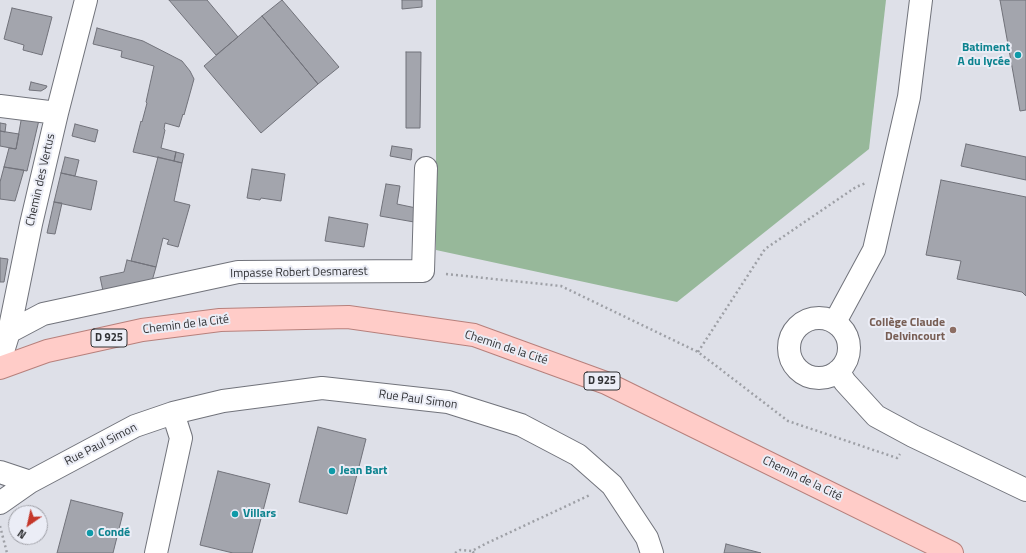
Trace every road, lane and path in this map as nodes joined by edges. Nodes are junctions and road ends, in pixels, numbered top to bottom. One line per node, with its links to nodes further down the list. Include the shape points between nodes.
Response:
1 (86, 0): 4 (street, Chemin des Vertus)
2 (921, 0): 6 (street, via 909,97)
3 (0, 106): 4 (street)
4 (57, 113): 9 (street, Chemin des Vertus)
5 (426, 168): 7 (street)
6 (891, 174): 8 (street, via 874,250); 10 (path, via 856,187 765,249)
7 (422, 271): 9 (street, Impasse Robert Desmarest, via 238,272 43,314); 10 (path, via 561,286)
8 (835, 322): 13 (street, via 847,336 848,346 848,355); 13 (street, via 825,318 805,320 791,335 789,354 793,364 809,376 829,376)
9 (9, 332): 11 (street, Chemin des Vertus)
10 (698, 352): 15 (path, via 788,421 897,458)
11 (0, 361)
12 (0, 368): 27 (main road, Chemin de la Cité / D 925, via 47,351 142,330 220,320 348,317 474,335 606,383)
13 (838, 371): 15 (street, via 876,416)
14 (173, 413): 17 (street, Rue Paul Simon, via 136,426); 18 (street, Rue Paul Simon, via 223,401 322,388 448,402 521,425 578,455); 24 (street, via 180,438)
15 (913, 436): 19 (street)
16 (0, 472): 17 (street)
17 (30, 482): 20 (street, Rue Paul Simon)
18 (612, 485): 22 (path); 26 (street, Rue Paul Simon, via 647,538)
19 (1026, 490)
20 (0, 503)
21 (0, 526): 23 (path)
22 (473, 552): 25 (path, via 460,550)
23 (6, 553)
24 (156, 553)
25 (455, 553)
26 (652, 553)
27 (952, 553)

